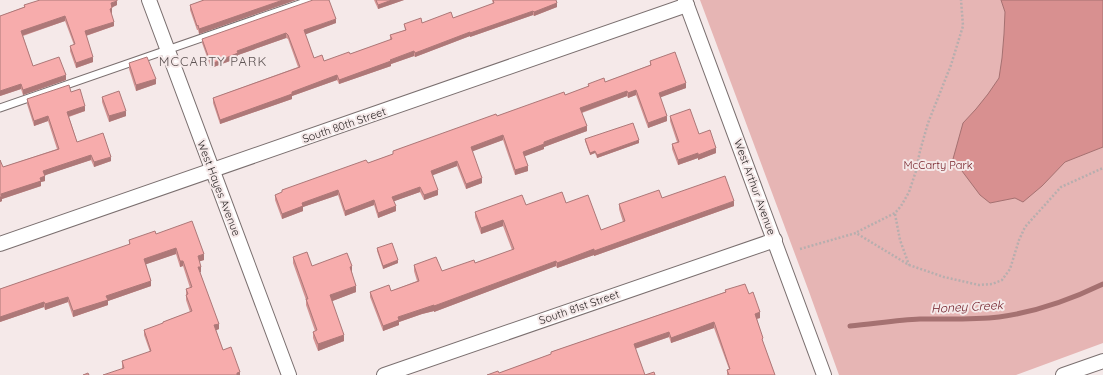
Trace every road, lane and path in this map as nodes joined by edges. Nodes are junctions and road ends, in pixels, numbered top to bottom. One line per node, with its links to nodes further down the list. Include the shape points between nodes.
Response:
1 (149, 0): 5 (street, West Hayes Avenue)
2 (311, 0): 5 (lane)
3 (961, 0): 9 (path, via 963,26 951,66 928,123 909,192)
4 (686, 2): 8 (street, South 80th Street); 11 (street, West Arthur Avenue)
5 (168, 50): 6 (lane); 8 (street, West Hayes Avenue)
6 (0, 108)
7 (1103, 168): 14 (path, via 1061,187 1025,227 1010,269 1002,280 979,285)
8 (212, 170): 12 (street, South 80th Street); 16 (street, West Hayes Avenue)
9 (895, 214): 10 (path); 14 (path, via 900,240)
10 (856, 232): 13 (path); 14 (path)
11 (775, 240): 17 (street, South 81st Street); 18 (street, West Arthur Avenue)
12 (0, 244)
13 (800, 249)
14 (909, 265)
15 (1103, 361): 19 (street)
16 (289, 375)
17 (384, 375)
18 (824, 375)
19 (1063, 375)

